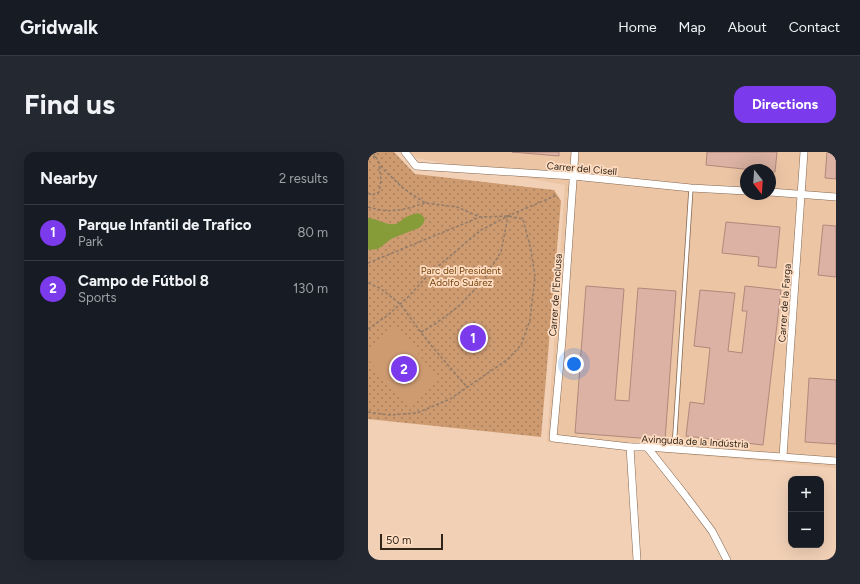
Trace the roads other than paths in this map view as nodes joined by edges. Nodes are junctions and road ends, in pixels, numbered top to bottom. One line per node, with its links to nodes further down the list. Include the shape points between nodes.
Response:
1 (405, 152): 4 (street, Carrer del Cisell, via 416,166)
2 (575, 152): 4 (street, Carrer de l'Enclusa)
3 (804, 152): 8 (street, Carrer de la Farga)
4 (573, 176): 5 (street, Carrer del Cisell); 10 (street, Carrer de l'Enclusa)
5 (691, 188): 6 (street, Carrer del Cisell); 13 (lane)
6 (740, 191)
7 (776, 192): 8 (street)
8 (801, 194): 9 (street); 14 (street, Carrer de la Farga)
9 (836, 197)
10 (553, 438): 11 (street, Avinguda de la Indústria)
11 (630, 447): 12 (street, Avinguda de la Indústria); 16 (street)
12 (647, 447): 13 (street, Avinguda de la Indústria); 17 (street, via 712,531)
13 (674, 449): 14 (street, Avinguda de la Indústria)
14 (783, 456): 15 (street, Avinguda de la Indústria)
15 (836, 461)
16 (637, 560)
17 (727, 560)

